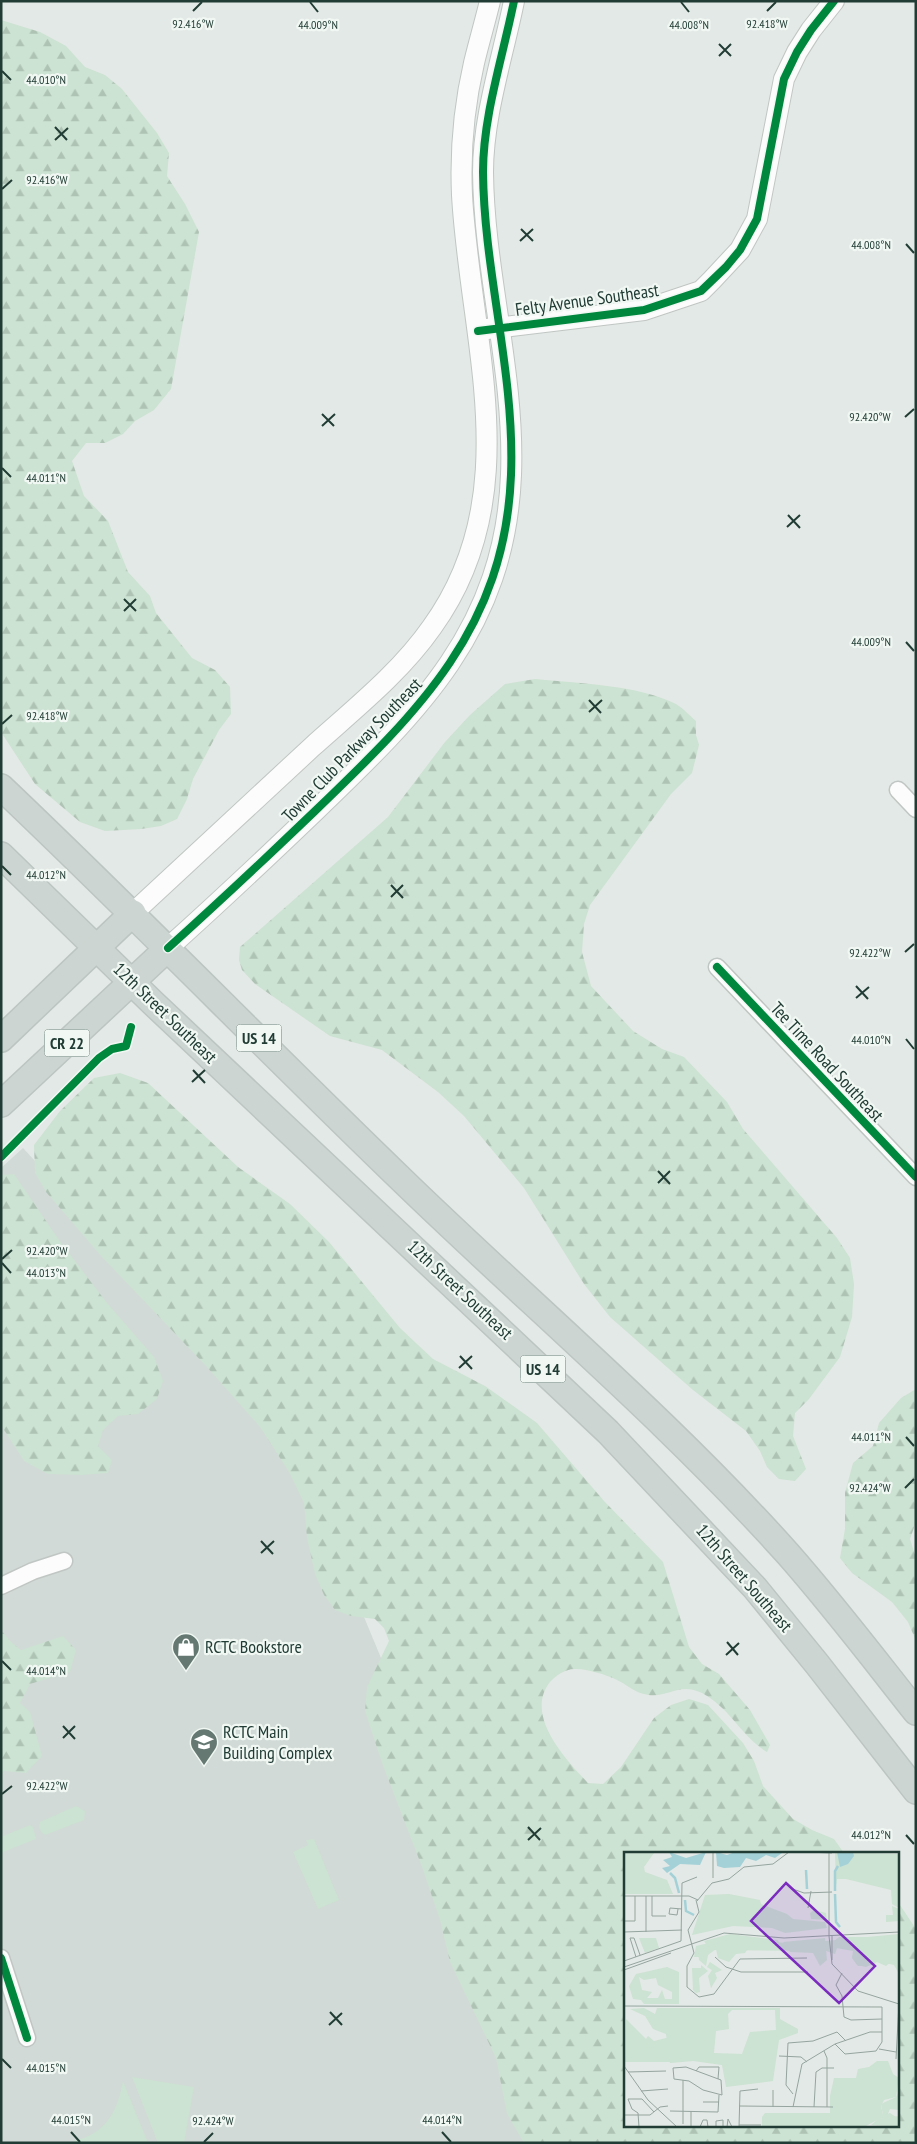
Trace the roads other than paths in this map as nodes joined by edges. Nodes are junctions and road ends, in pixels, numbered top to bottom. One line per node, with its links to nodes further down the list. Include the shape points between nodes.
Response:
1 (490, 1): 5 (street, Towne Club Parkway Southeast, via 469,87 462,144 465,225)
2 (514, 1): 4 (street, Towne Club Parkway Southeast, via 490,111 483,170)
3 (834, 1): 4 (street, Felty Avenue Southeast, via 802,45 784,79 757,219 726,268 701,291 644,310)
4 (499, 328): 5 (street, Felty Avenue Southeast); 12 (street, Towne Club Parkway Southeast, via 511,437 508,510 496,568 469,634 440,678 399,727)
5 (478, 331): 10 (street, Towne Club Parkway Southeast, via 487,422 483,509 473,547 446,606 415,649 357,706)
6 (1, 787): 10 (main road, US 14)
7 (898, 790): 8 (street)
8 (916, 809)
9 (1, 856): 11 (main road, US 14)
10 (133, 913): 11 (main road, CR 22); 12 (main road, US 14)
11 (97, 948): 14 (main road, 12th Street Southeast / US 14); 15 (main road, CR 22)
12 (168, 948): 14 (main road, CR 22); 20 (main road, US 14, via 403,1180 749,1512 825,1598)
13 (717, 967): 17 (street, Tee Time Road Southeast)
14 (132, 982): 16 (main road, CR 22); 21 (main road, 12th Street Southeast / US 14, via 608,1432 755,1588)
15 (1, 1038)
16 (1, 1104)
17 (914, 1172)
18 (64, 1562): 19 (street, via 33,1571)
19 (1, 1586)
20 (916, 1712)
21 (916, 1791)
22 (1, 1958): 23 (street)
23 (27, 2038)

